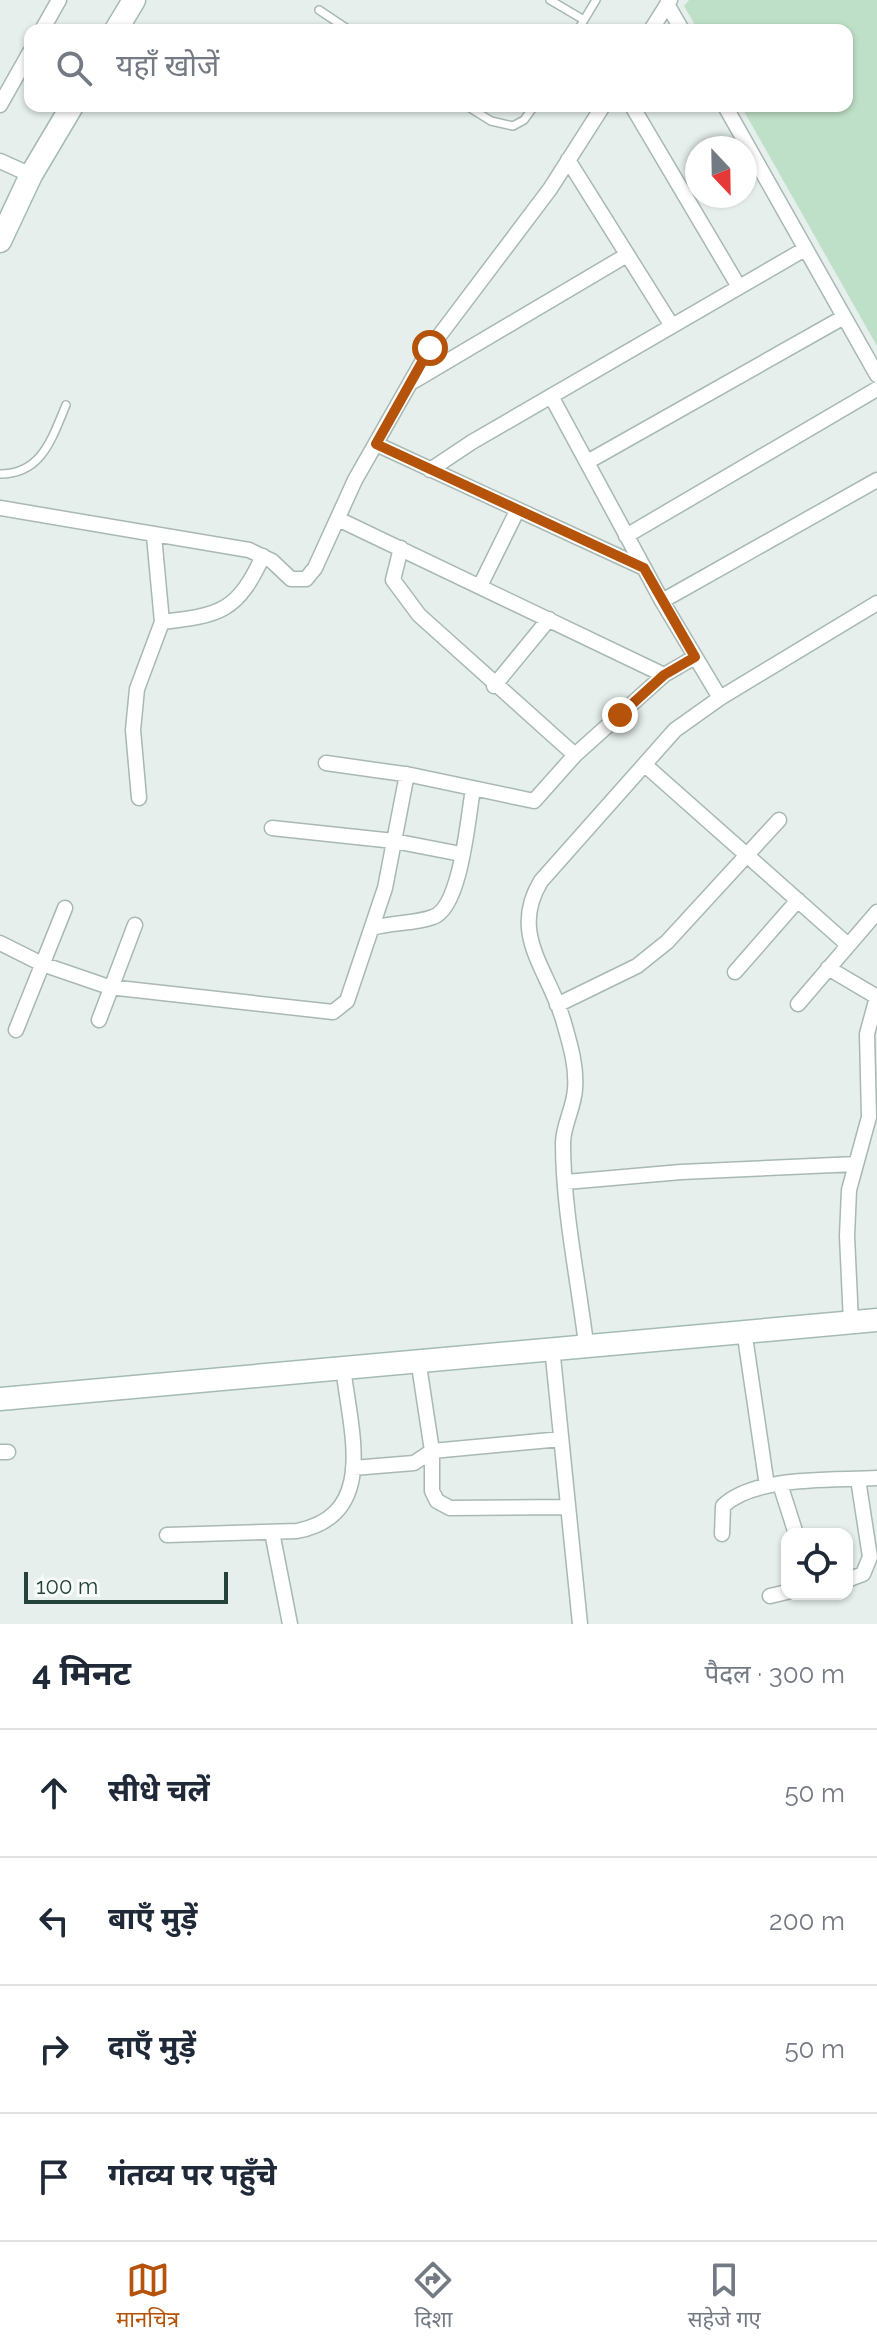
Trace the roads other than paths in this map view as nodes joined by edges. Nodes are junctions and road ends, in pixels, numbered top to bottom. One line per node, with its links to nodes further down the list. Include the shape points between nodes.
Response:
1 (59, 0): 8 (street)
2 (134, 0): 9 (main road)
3 (550, 0): 7 (lane)
4 (596, 0): 7 (lane)
5 (668, 2): 12 (street); 13 (street)
6 (319, 10): 10 (lane)
7 (584, 20): 11 (lane)
8 (45, 24)
9 (120, 24)
10 (340, 24)
11 (582, 24)
12 (655, 24)
13 (679, 24)
14 (24, 63): 15 (street)
15 (0, 105)
16 (68, 112): 24 (main road)
17 (477, 112): 18 (lane, via 513,126)
18 (530, 112)
19 (599, 112): 22 (street)
20 (636, 112): 28 (street)
21 (728, 112): 26 (street)
22 (568, 160): 27 (street); 32 (street, via 430,348)
23 (0, 161): 24 (street)
24 (31, 175): 25 (main road)
25 (0, 241)
26 (805, 249): 28 (street); 29 (street)
27 (627, 255): 30 (street); 32 (street)
28 (739, 287): 30 (street)
29 (844, 317): 31 (street); 37 (street)
30 (672, 326): 34 (street)
31 (877, 375)
32 (412, 382): 36 (street)
33 (877, 389): 45 (street)
34 (551, 396): 37 (street); 38 (street)
35 (66, 405): 39 (lane, via 44,454 30,468)
36 (376, 444): 38 (street); 43 (street)
37 (589, 461): 45 (street)
38 (430, 470): 42 (street)
39 (0, 474)
40 (877, 480): 50 (street)
41 (0, 508): 44 (street)
42 (517, 511): 48 (street); 49 (street)
43 (338, 519): 46 (street); 47 (street, via 306,579 291,579)
44 (154, 536): 47 (street); 53 (street)
45 (626, 536): 48 (street)
46 (401, 548): 49 (street); 56 (street, via 392,573 401,595)
47 (263, 556): 53 (street, via 237,601 221,611)
48 (644, 568): 50 (street)
49 (480, 586): 52 (street)
50 (662, 601): 54 (street)
51 (877, 603): 57 (street)
52 (549, 619): 55 (street); 56 (street)
53 (162, 622): 63 (street, via 137,689 133,730)
54 (695, 657): 55 (street); 57 (street)
55 (664, 675): 58 (street)
56 (494, 686): 58 (street)
57 (720, 698): 60 (street, via 675,730)
58 (575, 755): 62 (street, via 534,801)
59 (326, 763): 61 (street)
60 (645, 765): 68 (street); 82 (street, via 530,900 530,936)
61 (407, 774): 62 (street); 66 (street)
62 (473, 789): 67 (street)
63 (139, 798)
64 (779, 820): 68 (street)
65 (272, 828): 66 (street)
66 (394, 841): 67 (street); 73 (street)
67 (461, 854): 73 (street, via 442,913)
68 (749, 857): 69 (street); 82 (street, via 637,966)
69 (798, 900): 75 (street); 78 (street)
70 (65, 908): 76 (street)
71 (877, 912): 75 (street)
72 (135, 925): 79 (street)
73 (372, 928): 79 (street, via 347,1001 333,1012)
74 (0, 943): 76 (street)
75 (847, 944): 77 (street)
76 (42, 964): 79 (street); 84 (street)
77 (828, 968): 80 (street); 81 (street)
78 (735, 972)
79 (109, 987): 83 (street)
80 (877, 997): 85 (street, via 867,1034 871,1102)
81 (798, 1004)
82 (557, 1005): 86 (street, via 576,1089 564,1134)
83 (99, 1020)
84 (16, 1030)
85 (856, 1164): 86 (street); 88 (street, via 847,1236)
86 (566, 1182): 90 (street)
87 (877, 1320): 88 (main road)
88 (851, 1322): 89 (main road)
89 (744, 1330): 90 (main road); 100 (street)
90 (586, 1344): 91 (main road)
91 (552, 1347): 92 (main road); 95 (street)
92 (418, 1359): 93 (main road); 96 (street)
93 (343, 1366): 94 (main road); 97 (street)
94 (0, 1399)
95 (561, 1439): 96 (street); 101 (street)
96 (432, 1451): 97 (street, via 414,1463); 101 (street, via 432,1491 450,1508)
97 (353, 1468): 103 (street, via 351,1495 342,1510 311,1529)
98 (877, 1478): 99 (street)
99 (858, 1479): 100 (street); 106 (street, via 870,1557 863,1574)
100 (774, 1485): 102 (street); 104 (street, via 743,1493 723,1506)
101 (568, 1507): 110 (street)
102 (793, 1528)
103 (272, 1532): 105 (street); 109 (street)
104 (722, 1534)
105 (167, 1535)
106 (853, 1578)
107 (781, 1593): 108 (street)
108 (770, 1596)
109 (290, 1624)
110 (580, 1624)

